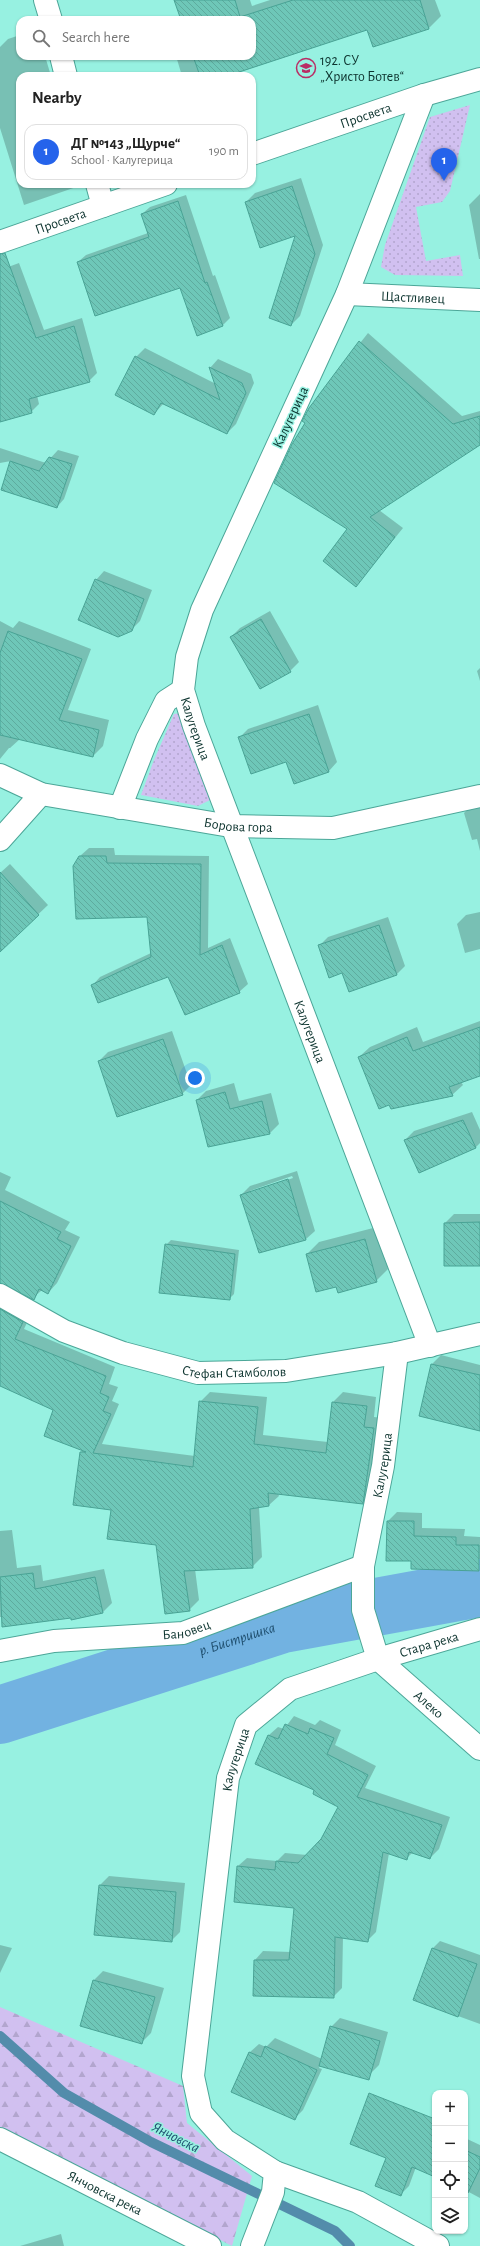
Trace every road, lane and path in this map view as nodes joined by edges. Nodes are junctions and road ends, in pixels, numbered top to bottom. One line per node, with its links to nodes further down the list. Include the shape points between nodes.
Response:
1 (45, 0): 2 (street)
2 (49, 16)
3 (62, 60): 4 (street)
4 (65, 72)
5 (480, 78): 6 (street, Просвета)
6 (424, 95): 7 (street, Просвета); 12 (street, Калугерица)
7 (256, 153)
8 (97, 188): 10 (street)
9 (155, 188): 10 (street, Просвета)
10 (103, 206): 11 (street, Просвета)
11 (0, 242)
12 (347, 294): 13 (street, Щастливец); 14 (street, Калугерица, via 202,610 187,657)
13 (480, 300)
14 (183, 690): 18 (street, via 166,702 147,739); 19 (street, Калугерица)
15 (0, 775): 16 (street, Борова гора)
16 (41, 794): 18 (street, Борова гора); 20 (street)
17 (480, 796): 19 (street, Борова гора, via 333,828)
18 (120, 808): 19 (street, Борова гора)
19 (230, 826): 23 (street, Калугерица)
20 (0, 840)
21 (0, 1295): 24 (street, Стефан Стамболов, via 64,1331 123,1353 198,1373 286,1370)
22 (480, 1334): 23 (street, Стефан Стамболов)
23 (430, 1346): 24 (street, Стефан Стамболов)
24 (397, 1353): 25 (street, Калугерица, via 383,1466)
25 (362, 1568): 27 (street, Бановец, via 183,1633 54,1642); 28 (street, Калугерица, via 363,1610)
26 (480, 1629): 28 (street, Стара река)
27 (0, 1651)
28 (378, 1659): 29 (street, Алеко); 31 (street, Калугерица, via 290,1689 246,1725 228,1778 193,2076 200,2113 225,2140)
29 (480, 1749)
30 (0, 2139): 32 (street, Янчовска река)
31 (274, 2182): 33 (street); 34 (street, via 358,2202)
32 (210, 2246)
33 (252, 2246)
34 (438, 2246)

